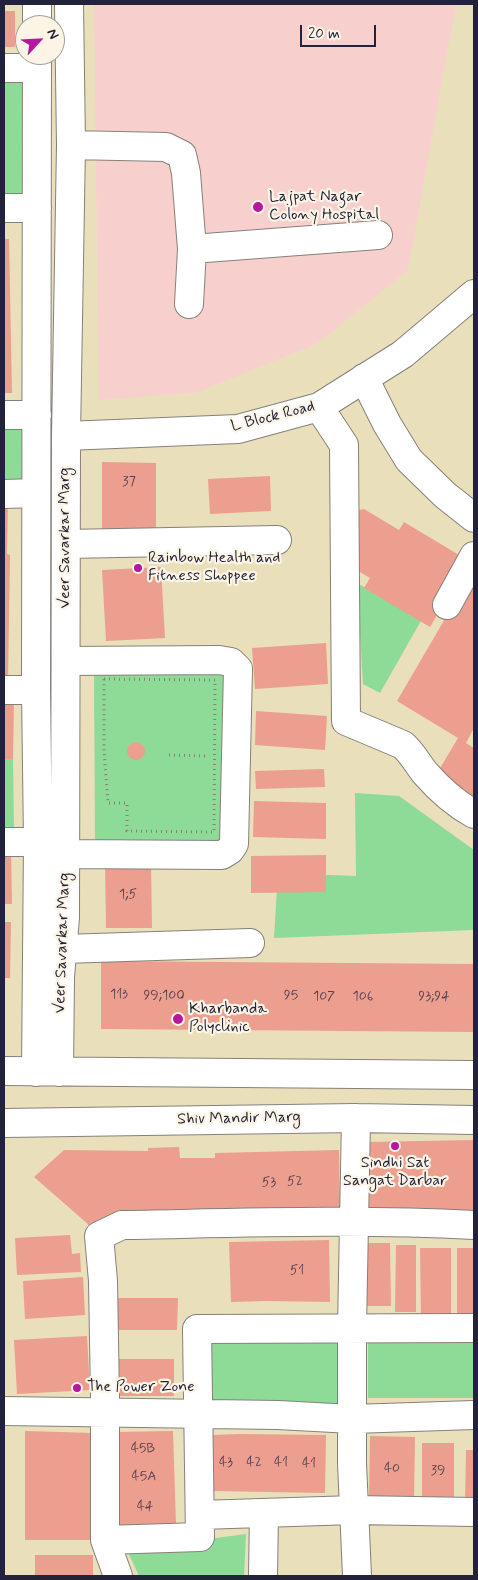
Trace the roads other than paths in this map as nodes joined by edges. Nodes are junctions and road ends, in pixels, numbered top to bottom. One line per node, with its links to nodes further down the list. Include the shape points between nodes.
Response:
1 (69, 4): 5 (street, Veer Savarkar Marg)
2 (20, 65): 4 (street)
3 (37, 65): 7 (street, Veer Savarkar Marg)
4 (4, 68)
5 (71, 145): 9 (street, via 166,147 182,155); 16 (street, Veer Savarkar Marg)
6 (4, 208): 7 (street)
7 (37, 208): 15 (street, Veer Savarkar Marg)
8 (378, 236): 9 (street)
9 (192, 249): 11 (street)
10 (474, 294): 12 (street, L Block Road, via 403,354)
11 (189, 304)
12 (364, 378): 13 (street, L Block Road); 19 (street, via 409,460)
13 (319, 407): 16 (street, L Block Road, via 238,429); 27 (street, via 344,444 346,721 403,745 445,793)
14 (4, 415): 15 (street)
15 (37, 415): 18 (street, Veer Savarkar Marg)
16 (66, 436): 21 (street, Veer Savarkar Marg)
17 (4, 494): 18 (street)
18 (36, 494): 26 (street, Veer Savarkar Marg)
19 (474, 518)
20 (278, 540): 21 (street)
21 (66, 544): 24 (street, Veer Savarkar Marg)
22 (474, 556): 23 (street)
23 (447, 605)
24 (66, 661): 30 (street, Veer Savarkar Marg); 30 (street, via 219,660 231,662 238,669 234,844 230,850 222,855)
25 (4, 690): 26 (street)
26 (36, 690): 29 (street, Veer Savarkar Marg)
27 (474, 814)
28 (4, 842): 29 (street)
29 (38, 842): 34 (street, Veer Savarkar Marg)
30 (66, 854): 32 (street, Veer Savarkar Marg, via 66,917)
31 (250, 943): 32 (street)
32 (62, 949): 34 (street, Veer Savarkar Marg)
33 (4, 1071): 34 (street)
34 (47, 1072): 35 (street)
35 (474, 1075)
36 (356, 1118): 37 (street, Shiv Mandir Marg); 38 (street, Shiv Mandir Marg); 39 (street)
37 (474, 1120)
38 (4, 1123)
39 (353, 1222): 40 (street); 41 (street); 44 (street, via 122,1225 99,1236)
40 (474, 1225)
41 (352, 1328): 42 (street); 45 (street, via 197,1329); 47 (street)
42 (474, 1328)
43 (4, 1411): 44 (street)
44 (105, 1413): 45 (street); 52 (street)
45 (197, 1414): 47 (street); 51 (street)
46 (474, 1415): 47 (street)
47 (352, 1419): 48 (street)
48 (354, 1510): 49 (street); 50 (street); 55 (street)
49 (264, 1512): 51 (street); 54 (street)
50 (474, 1512)
51 (200, 1515): 52 (street, via 200,1536)
52 (105, 1540): 53 (street)
53 (118, 1576)
54 (263, 1576)
55 (357, 1576)

